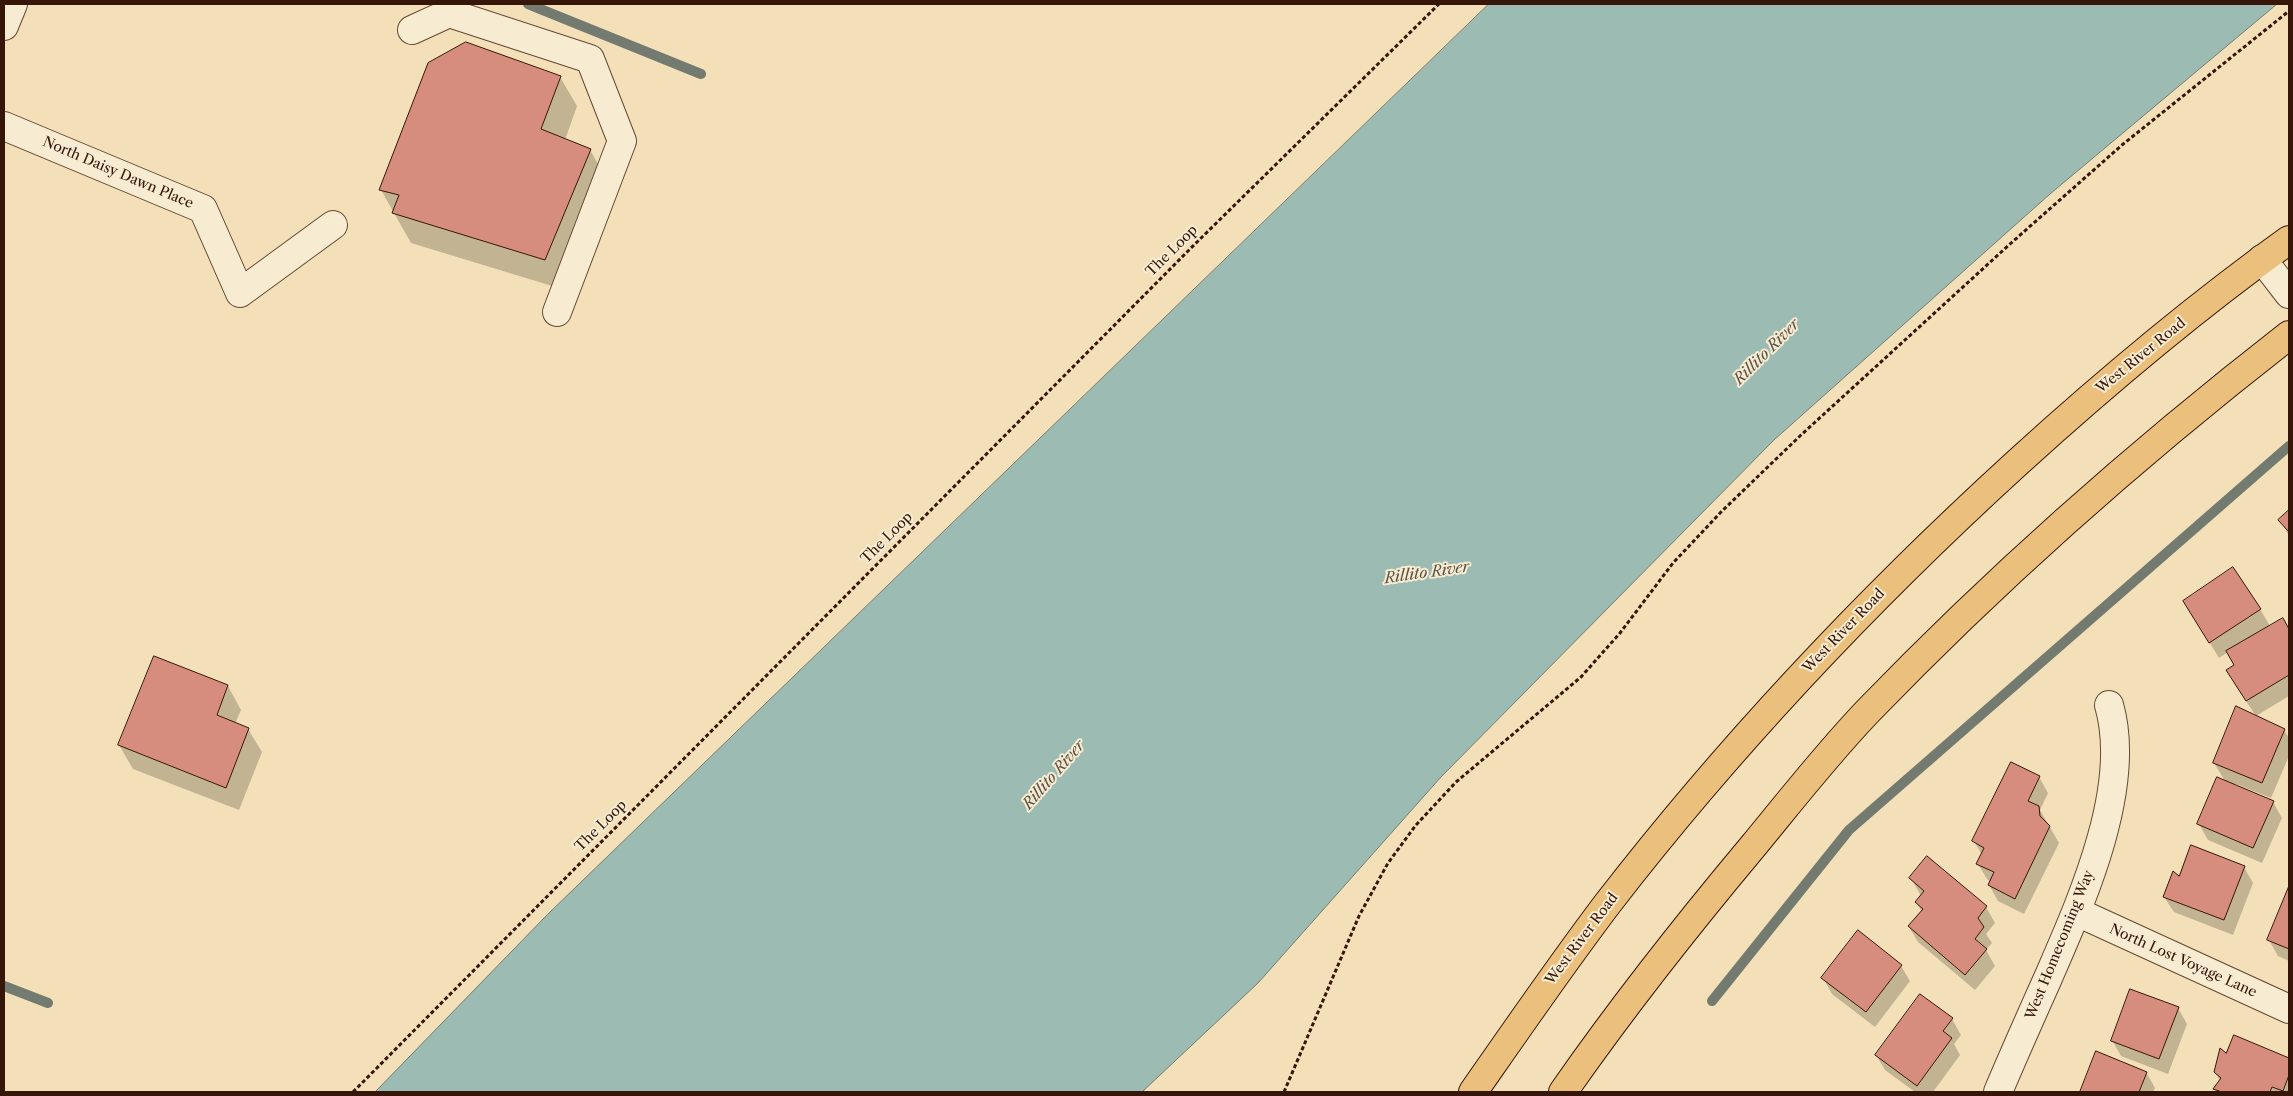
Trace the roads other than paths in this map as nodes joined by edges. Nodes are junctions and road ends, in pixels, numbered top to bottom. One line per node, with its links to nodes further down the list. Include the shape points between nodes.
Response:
1 (13, 4): 2 (street)
2 (4, 26)
3 (412, 30): 9 (street, via 448,13 590,59 622,140)
4 (4, 126): 5 (street, North Daisy Dawn Place, via 203,209 240,292)
5 (333, 225)
6 (2289, 240): 7 (main road, West River Road)
7 (2262, 259): 8 (street); 14 (main road, West River Road, via 2135,358 1939,534 1875,598 1776,703 1689,803 1602,911)
8 (2289, 294)
9 (557, 312)
10 (2289, 336): 15 (main road, via 2173,427 2002,579 1865,714 1667,951)
11 (2108, 705): 12 (street, West Homecoming Way, via 2114,725 2109,805 2096,856)
12 (2076, 912): 13 (street, North Lost Voyage Lane); 16 (street, West Homecoming Way)
13 (2289, 1009)
14 (1472, 1092)
15 (1563, 1092)
16 (1998, 1092)

